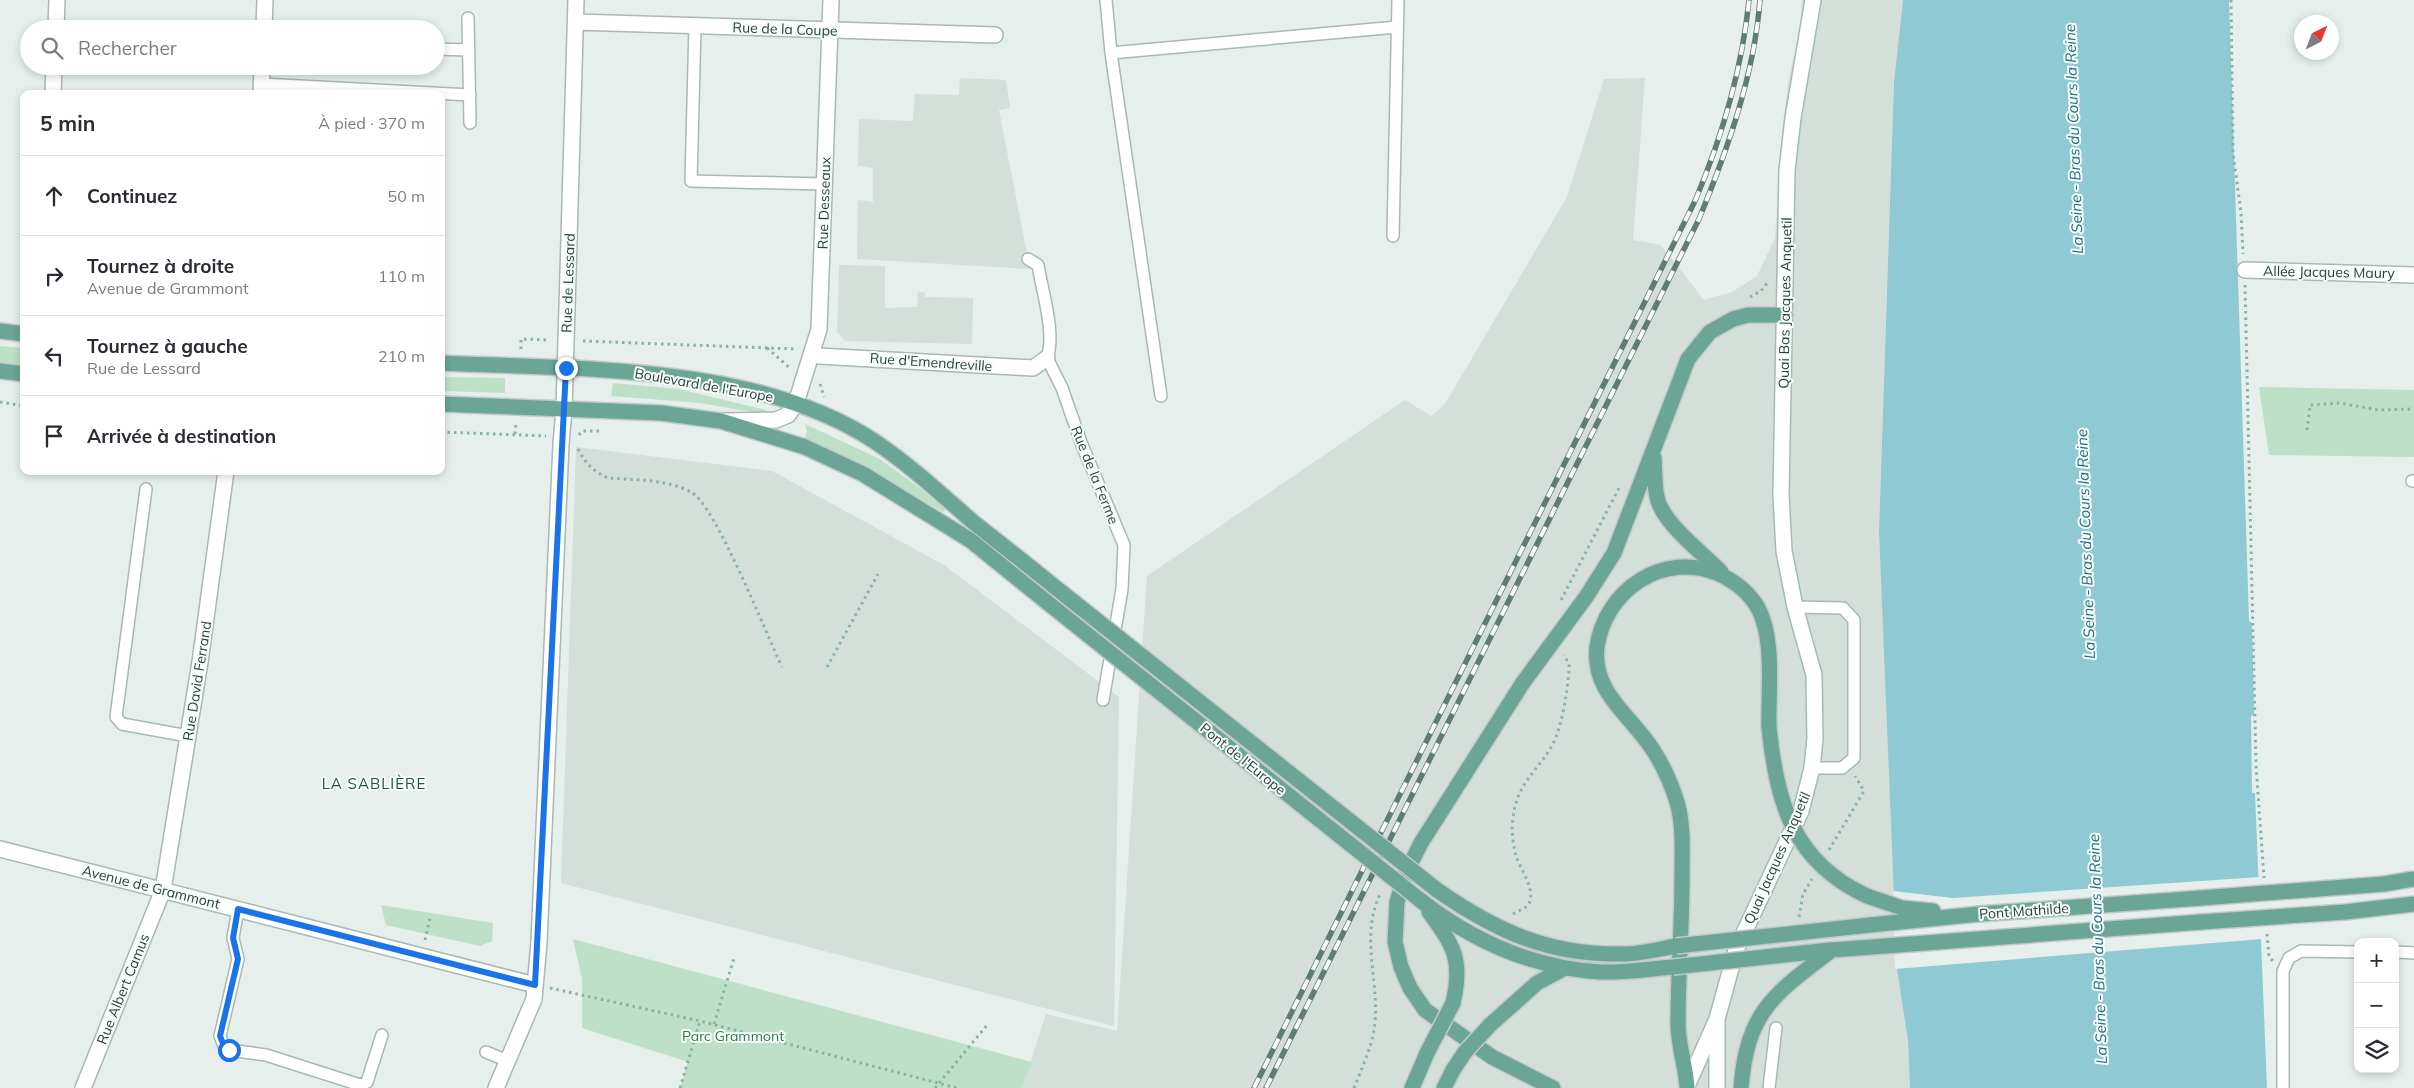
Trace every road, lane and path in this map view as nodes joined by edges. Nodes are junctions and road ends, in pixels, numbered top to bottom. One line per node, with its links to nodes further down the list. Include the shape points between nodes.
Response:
1 (57, 0): 10 (street)
2 (266, 0): 11 (street)
3 (576, 0): 12 (street, Rue de Lessard)
4 (830, 0): 15 (street, Rue Desseaux)
5 (1106, 0): 19 (lane)
6 (1398, 0): 14 (lane)
7 (1813, 0): 33 (street, Quai Bas Jacques Anquetil, via 1787,170)
8 (2230, 0): 31 (path, via 2233,154)
9 (468, 18): 18 (lane)
10 (56, 20)
11 (265, 20)
12 (576, 22): 13 (street, Rue de la Coupe); 41 (street, Rue de Lessard)
13 (695, 26): 15 (street, Rue de la Coupe); 28 (lane, via 691,180)
14 (1397, 27): 19 (lane); 29 (lane)
15 (830, 30): 16 (street, Rue de la Coupe); 28 (street, Rue Desseaux)
16 (995, 35)
17 (445, 49): 18 (lane)
18 (469, 50): 26 (lane)
19 (1111, 53): 45 (lane)
20 (54, 75): 23 (street)
21 (262, 75): 22 (street)
22 (261, 89): 24 (lane)
23 (53, 90)
24 (296, 90)
25 (445, 94): 26 (lane)
26 (470, 95): 27 (lane)
27 (470, 123)
28 (824, 184): 38 (street, Rue Desseaux, via 820,329)
29 (1393, 236)
30 (1028, 259): 39 (lane, via 1038,265 1049,332)
31 (2245, 270): 32 (street, Allée Jacques Maury); 79 (path, via 2256,766)
32 (2414, 275)
33 (1785, 315): 61 (main road, via 1748,315 1734,319 1710,332 1698,344 1688,359); 67 (street, Quai Bas Jacques Anquetil, via 1781,495 1784,551)
34 (0, 331): 35 (main road)
35 (20, 334)
36 (606, 342): 37 (path)
37 (766, 348): 38 (path); 43 (path)
38 (812, 353): 39 (street, Rue d'Emendreville, via 1023,368 1033,368); 47 (street, Rue Desseaux)
39 (1047, 358): 71 (lane, Rue de la Ferme, via 1124,545 1122,589)
40 (445, 363): 41 (main road, Boulevard de l'Europe)
41 (566, 368): 47 (main road, Boulevard de l'Europe, via 664,376); 50 (street, Rue de Lessard)
42 (0, 371): 44 (main road)
43 (795, 371)
44 (20, 374)
45 (1161, 396)
46 (0, 402): 49 (path)
47 (796, 402): 53 (street, via 788,415 776,420); 66 (main road, Boulevard de l'Europe, via 873,440)
48 (445, 404): 50 (main road)
49 (20, 405)
50 (564, 409): 53 (main road, via 661,413); 98 (street, Rue de Lessard)
51 (2414, 409): 54 (path, via 2378,410 2340,403 2310,405)
52 (516, 421): 57 (path)
53 (721, 421): 83 (main road, Pont de l'Europe, bridge, via 805,447 863,474 970,540 1420,900)
54 (2307, 430)
55 (603, 431): 59 (path, via 582,431)
56 (445, 432): 57 (path)
57 (515, 434): 58 (path)
58 (552, 436)
59 (578, 438)
60 (576, 445): 69 (path, via 586,463 600,475 664,482 692,492 704,504 717,524)
61 (1654, 453): 65 (main road, via 1657,497 1662,512 1681,535); 116 (main road, via 1614,553 1522,684 1421,843 1405,875 1397,902 1395,942 1401,967 1425,1010 1492,1057)
62 (225, 475): 72 (street, Rue David Ferrand)
63 (146, 489): 72 (lane, via 116,717 122,724)
64 (878, 574): 70 (path)
65 (1728, 578): 84 (main road, bridge, via 1750,596 1765,626 1769,643 1769,727 1778,789 1792,826 1809,852 1828,873 1847,887 1902,908); 108 (main road, via 1694,567 1661,570 1639,580 1616,600 1607,614 1597,649 1599,673 1606,691 1651,747 1666,773 1680,819 1682,902 1678,1026)
66 (1056, 588): 93 (main road, Pont de l'Europe, bridge, via 1437,890 1484,921 1525,938 1590,954)
67 (1795, 607): 73 (lane, via 1843,608 1854,620 1854,758); 74 (street, Quai Jacques Anquetil, via 1814,675)
68 (1560, 651): 85 (path, via 1569,664 1560,729 1551,748 1518,792 1513,819 1512,837 1531,901 1519,913)
69 (782, 667)
70 (827, 667)
71 (1103, 700)
72 (188, 736): 80 (street, Rue David Ferrand)
73 (1847, 764): 74 (lane, via 1842,768); 76 (path, via 1864,791)
74 (1812, 768): 99 (street, Quai Jacques Anquetil, via 1801,812 1736,950)
75 (0, 849): 80 (street, Avenue de Grammont)
76 (1827, 854)
77 (1813, 878): 87 (path, via 1803,894)
78 (2414, 879): 84 (main road, Pont Mathilde, bridge)
79 (2265, 883)
80 (163, 890): 82 (street, Avenue de Grammont); 109 (street, Rue Albert Camus)
81 (2414, 904): 89 (main road, Pont Mathilde, bridge, via 2345,912)
82 (238, 909): 94 (street, Avenue de Grammont); 104 (lane, via 233,938 238,959 220,1036 224,1046 229,1050 266,1055 360,1085 366,1082)
83 (1433, 914): 96 (main road, Pont Mathilde, via 1512,955); 114 (main road, Pont de l'Europe, bridge, via 1454,955 1458,982 1452,1003)
84 (1979, 914): 93 (main road, Pont Mathilde, bridge)
85 (1507, 915)
86 (430, 918): 94 (path)
87 (1798, 922)
88 (2267, 930): 97 (path, via 2269,957)
89 (1832, 950): 96 (main road, Pont Mathilde, bridge, via 1636,970 1600,972); 118 (main road, bridge, via 1798,975 1766,1006 1751,1031 1743,1057)
90 (2354, 952): 97 (lane, via 2301,951 2289,958)
91 (2399, 952): 92 (lane)
92 (2414, 952)
93 (1636, 953)
94 (421, 956): 98 (street, Avenue de Grammont)
95 (734, 958): 101 (path)
96 (1565, 968): 115 (main road, bridge, via 1537,983 1490,1024 1453,1070)
97 (2283, 971): 120 (lane)
98 (535, 985): 100 (path); 106 (street, Rue de Lessard, via 534,999)
99 (1717, 1019): 108 (street); 117 (street)
100 (700, 1021): 101 (path); 111 (path)
101 (714, 1024): 107 (path)
102 (988, 1024): 107 (path)
103 (1776, 1028): 119 (lane)
104 (382, 1035)
105 (486, 1052): 106 (lane)
106 (508, 1061): 110 (street, Rue de Lessard)
107 (938, 1084): 112 (path); 113 (path)
108 (1687, 1087)
109 (83, 1088)
110 (496, 1088)
111 (680, 1088)
112 (935, 1088)
113 (957, 1088)
114 (1412, 1088)
115 (1444, 1088)
116 (1553, 1088)
117 (1717, 1088)
118 (1740, 1088)
119 (1770, 1088)
120 (2283, 1088)

